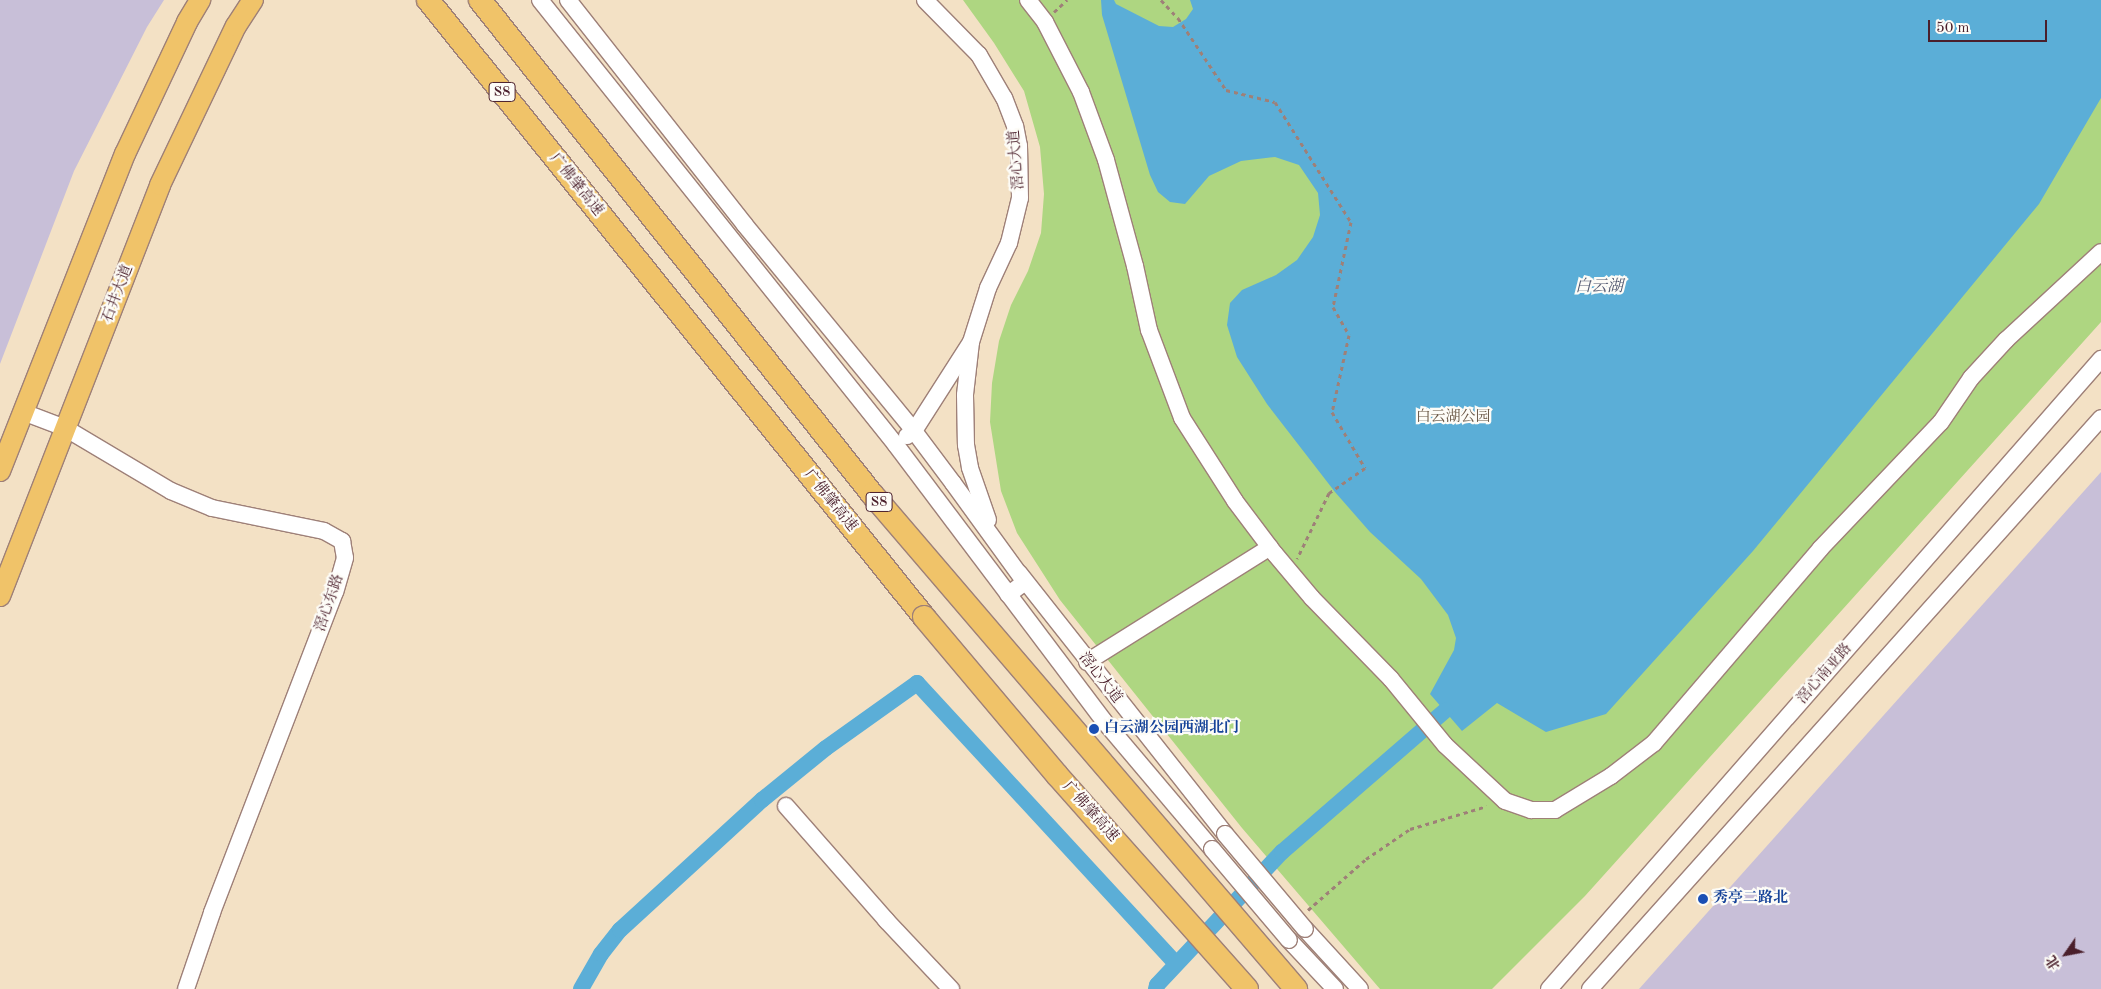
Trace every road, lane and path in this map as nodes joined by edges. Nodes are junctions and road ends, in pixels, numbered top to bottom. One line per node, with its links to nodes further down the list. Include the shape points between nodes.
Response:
1 (200, 0): 13 (main road, via 186,22 125,154)
2 (253, 0): 15 (main road, 石井大道, via 236,26 160,184)
3 (428, 0): 31 (highway, 广佛肇高速 / S8, bridge, via 924,617 1057,774)
4 (480, 0): 32 (highway, S8, bridge, via 872,494)
5 (540, 0): 17 (street, 滘心大道)
6 (568, 0): 16 (street, via 745,226)
7 (925, 0): 11 (street, 滘心大道, via 962,35 992,75 1015,126 1019,146 1020,198 1015,222 988,288)
8 (1028, 0): 19 (street, via 1045,22 1081,92 1106,160 1149,330 1182,418 1235,502)
9 (1161, 0): 20 (path, via 1178,18 1226,90 1275,102 1350,222 1332,307 1349,335 1332,412 1365,468 1329,493)
10 (2101, 252): 25 (street, via 2026,320 1977,372 1941,422 1814,556 1654,743 1611,776 1555,810 1531,810)
11 (971, 342): 16 (street, 滘心大道); 21 (street, 滘心大道, via 965,396 970,468 991,526)
12 (2101, 359): 34 (street, 滘心南亚路)
13 (22, 412): 15 (street, 滘心东路); 18 (main road)
14 (2101, 418): 35 (street)
15 (65, 428): 23 (main road, 石井大道); 29 (street, 滘心东路, via 171,491 212,508 324,531 342,541 345,558 335,592)
16 (914, 431): 17 (street, 滘心大道); 21 (street)
17 (896, 445): 22 (street, 滘心大道)
18 (0, 471)
19 (1270, 547): 20 (street); 24 (street)
20 (1290, 572): 25 (street, via 1445,745)
21 (1025, 582): 22 (street); 24 (street, 滘心大道)
22 (1008, 595): 33 (street, 滘心大道, bridge, via 1103,720 1289,940)
23 (0, 596)
24 (1087, 662): 28 (street, 滘心大道, bridge, via 1225,834)
25 (1505, 801): 27 (path, via 1410,829 1366,859)
26 (786, 806): 30 (street)
27 (1306, 912)
28 (1359, 988)
29 (186, 989)
30 (951, 989)
31 (1247, 989)
32 (1296, 989)
33 (1335, 989)
34 (1549, 989)
35 (1590, 989)

